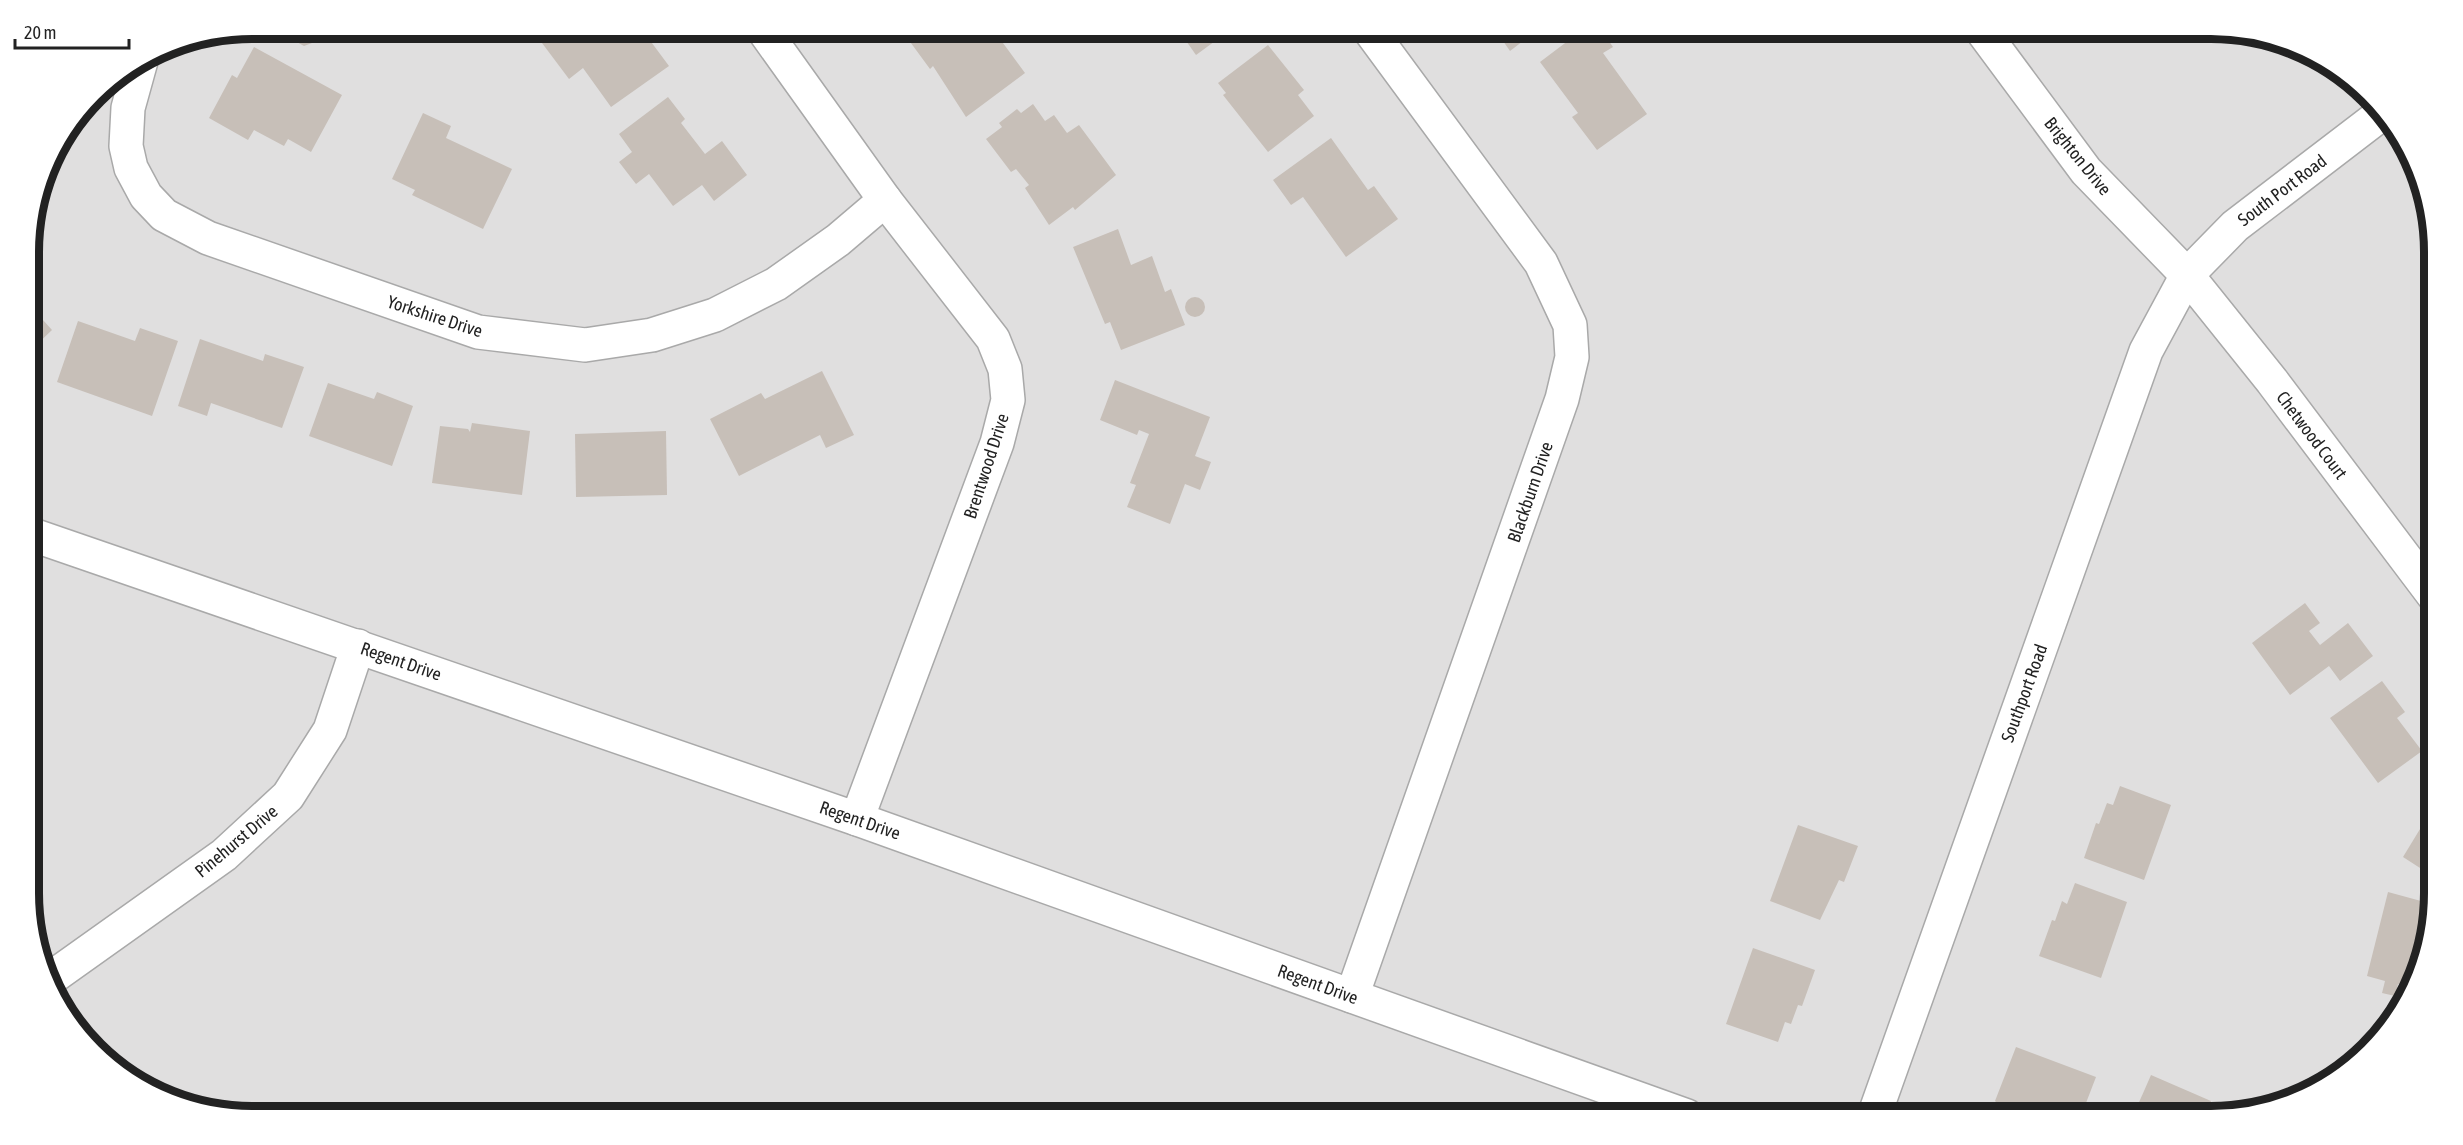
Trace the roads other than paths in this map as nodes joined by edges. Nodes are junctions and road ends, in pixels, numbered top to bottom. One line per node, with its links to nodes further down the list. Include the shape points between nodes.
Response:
1 (770, 39): 6 (street, Brentwood Drive)
2 (1376, 39): 13 (street, Blackburn Drive, via 1541,263 1570,325 1572,357 1562,399)
3 (1988, 39): 7 (street, Brighton Drive, via 2086,171)
4 (138, 73): 6 (street, Yorkshire Drive, via 128,108 126,146 131,168 146,196 164,215 208,238 478,332 585,345 652,335 715,315 776,284)
5 (2376, 118): 7 (street, South Port Road, via 2235,225)
6 (885, 201): 11 (street, Brentwood Drive, via 993,339 1005,369 1008,400 997,443)
7 (2187, 275): 9 (street, Chetwood Court); 15 (street, Southport Road, via 2146,351)
8 (39, 537): 10 (street, Regent Drive)
9 (2424, 583)
10 (358, 646): 11 (street, Regent Drive); 12 (street, Pinehurst Drive, via 330,730 288,796 224,855)
11 (857, 819): 13 (street, Regent Drive)
12 (55, 975)
13 (1352, 996): 14 (street, Regent Drive)
14 (1659, 1106)
15 (1878, 1106)

